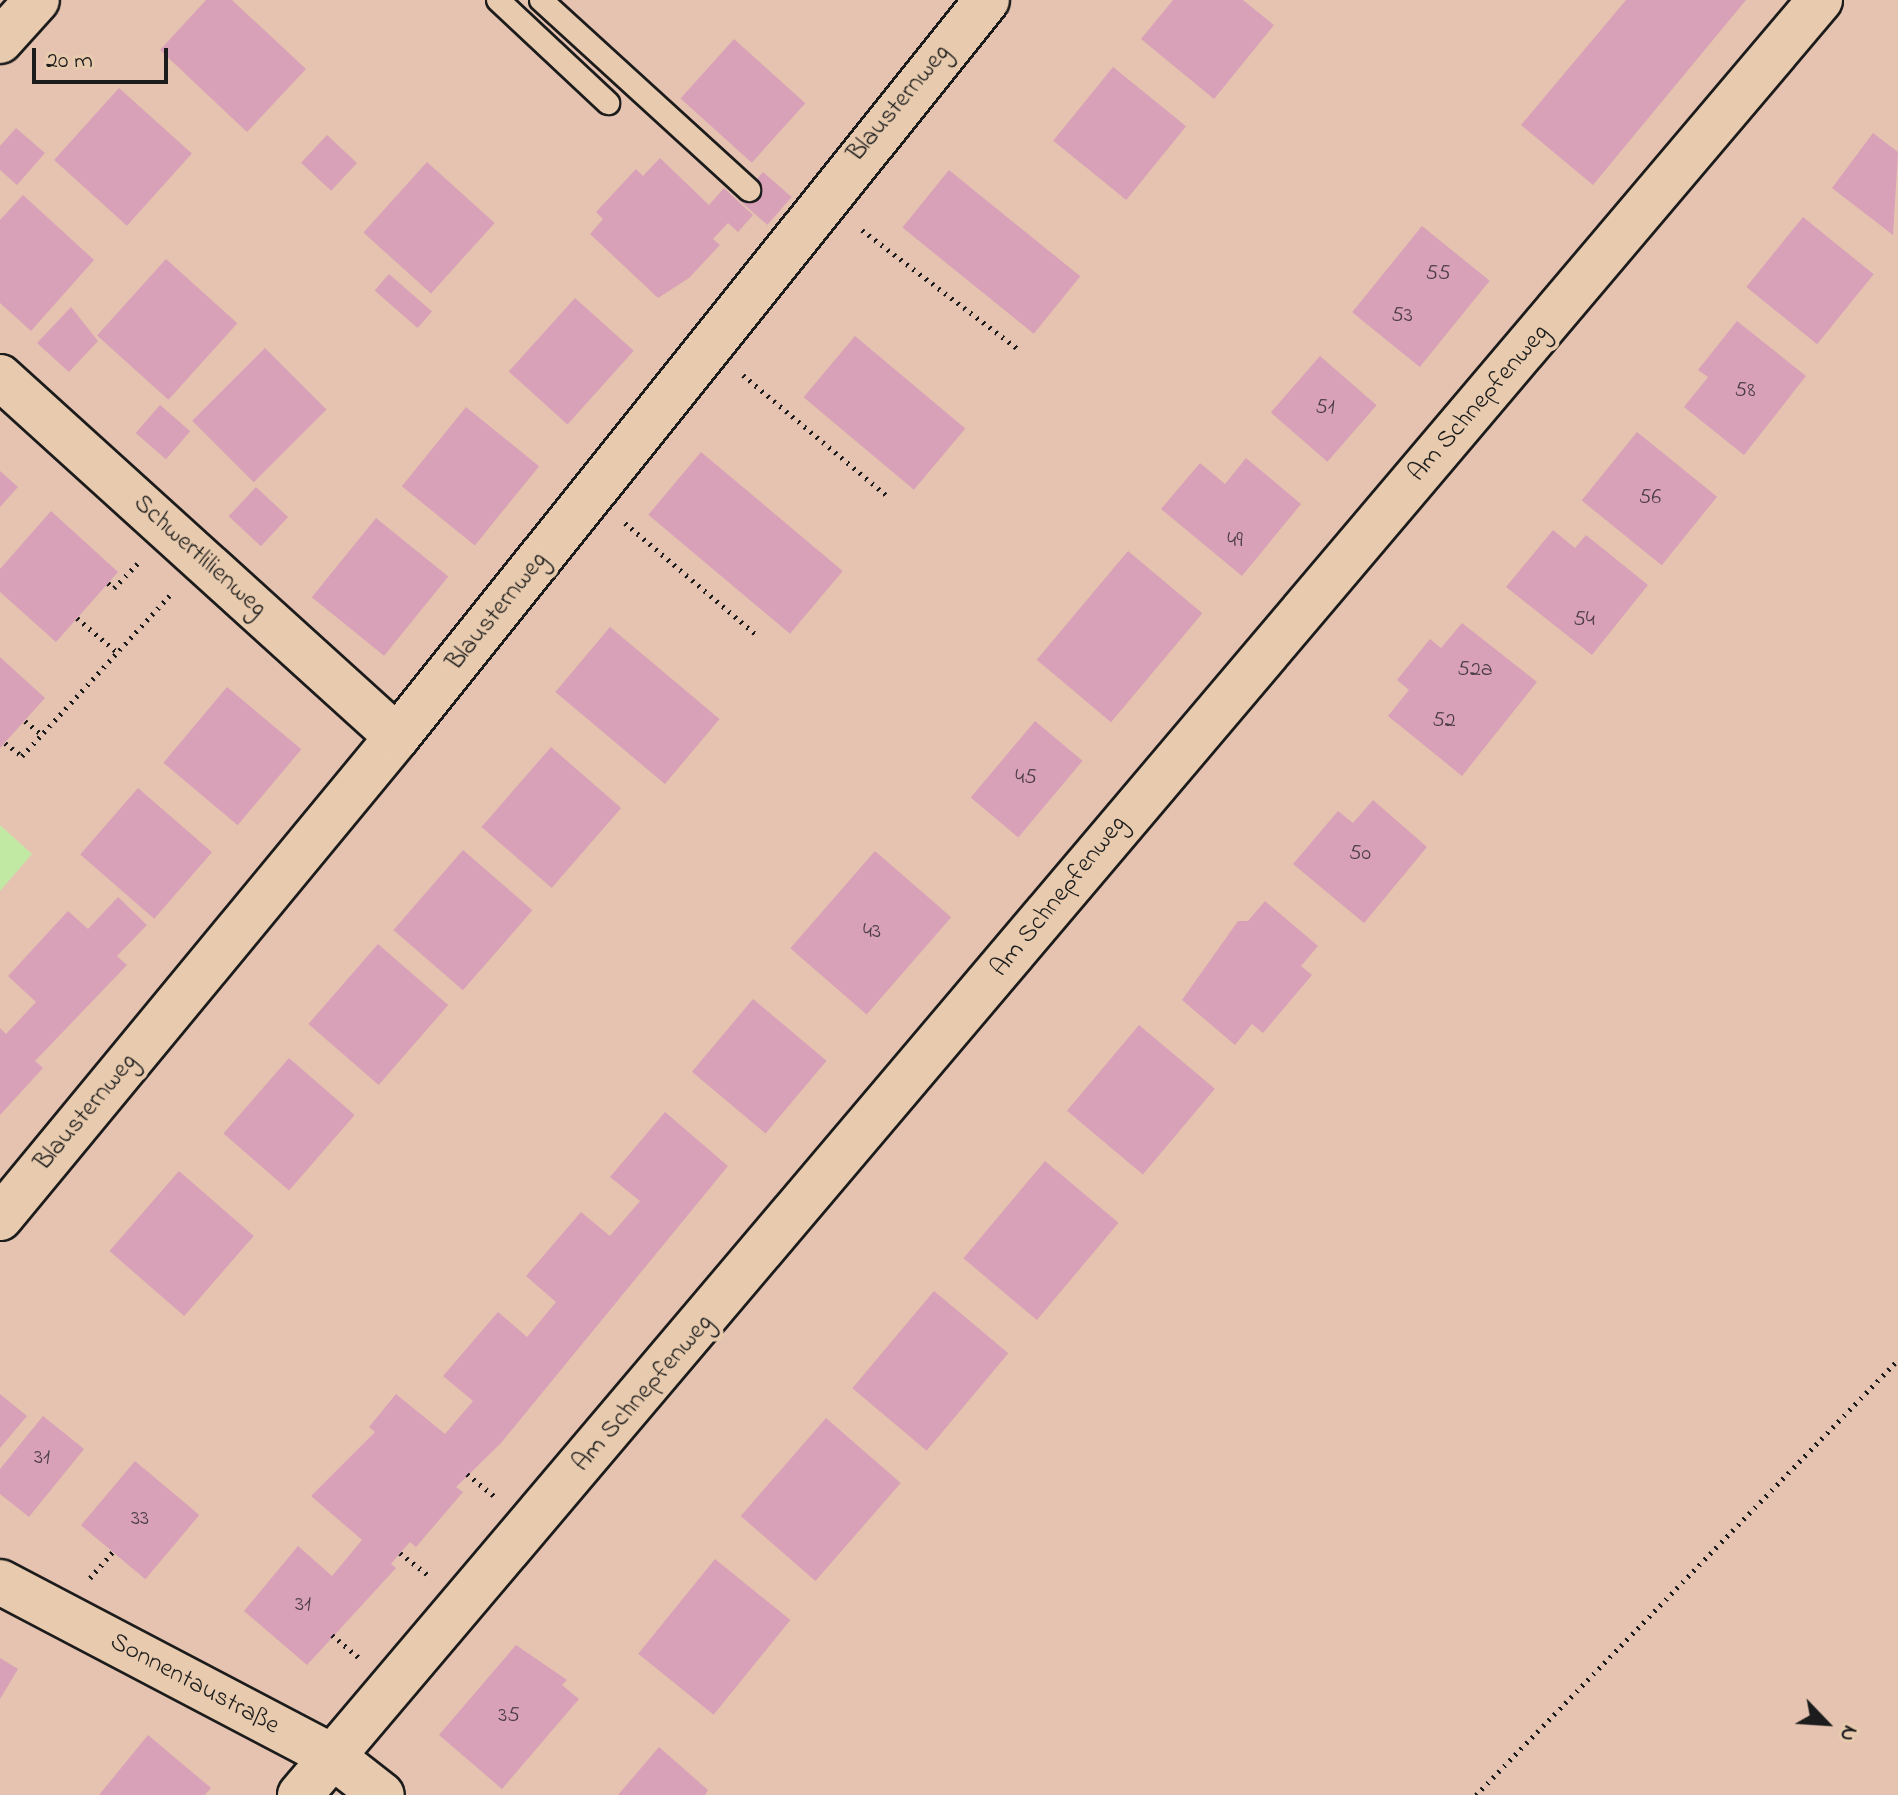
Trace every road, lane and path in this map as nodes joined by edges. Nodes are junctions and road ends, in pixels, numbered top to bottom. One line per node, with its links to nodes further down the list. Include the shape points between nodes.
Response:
1 (37, 0): 6 (street)
2 (498, 0): 7 (lane)
3 (541, 0): 8 (lane)
4 (987, 0): 9 (street, Blausternweg)
5 (1820, 0): 26 (street, Am Schnepfenweg, via 1144,795 825,1184)
6 (0, 41)
7 (608, 103)
8 (749, 190)
9 (822, 199): 10 (street, Blausternweg); 11 (path)
10 (709, 347): 13 (street, Blausternweg); 14 (path)
11 (1017, 348)
12 (0, 377): 15 (street, Schwertlilienweg)
13 (592, 495): 17 (path); 21 (street, Blausternweg)
14 (886, 495)
15 (202, 560): 18 (path); 21 (street, Schwertlilienweg)
16 (77, 618): 18 (path)
17 (758, 636)
18 (118, 653): 20 (path)
19 (25, 721): 20 (path)
20 (42, 735): 22 (path, via 22,756)
21 (397, 737): 23 (street, Blausternweg)
22 (5, 743)
23 (0, 1218)
24 (1898, 1360): 29 (path)
25 (0, 1582): 26 (street, Sonnentaustraße)
26 (332, 1756): 27 (street, Am Schnepfenweg); 28 (street, Sonnentaustraße)
27 (300, 1795)
28 (382, 1795)
29 (1476, 1795)

